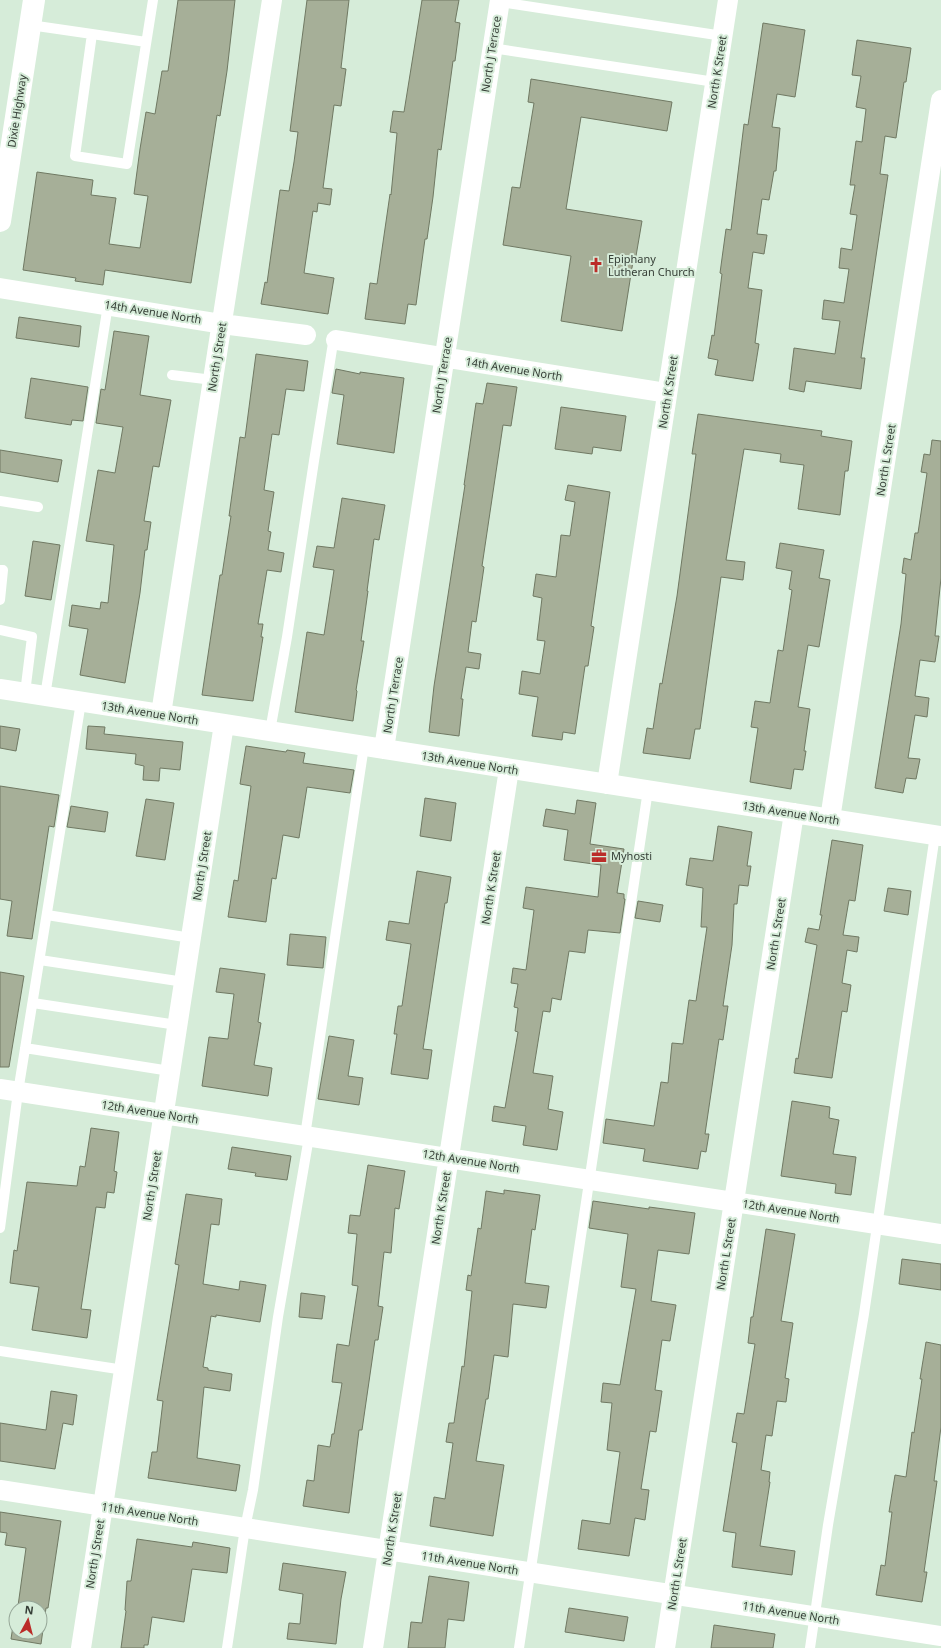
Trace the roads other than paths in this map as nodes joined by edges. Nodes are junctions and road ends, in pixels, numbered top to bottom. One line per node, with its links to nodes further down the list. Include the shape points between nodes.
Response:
1 (34, 0): 6 (main road, Dixie Highway)
2 (153, 0): 9 (lane)
3 (272, 0): 17 (street, North J Street)
4 (725, 0): 8 (street, North K Street)
5 (500, 1): 8 (lane); 10 (street, North J Terrace)
6 (30, 25): 7 (lane); 13 (main road, Dixie Highway)
7 (92, 34): 9 (lane); 9 (lane, via 75,156 127,164)
8 (723, 36): 11 (street, North K Street)
9 (146, 42)
10 (492, 48): 11 (lane); 20 (street, North J Terrace)
11 (715, 82): 23 (street, North K Street)
12 (941, 100): 42 (street, North L Street)
13 (3, 180): 14 (main road, Dixie Highway)
14 (0, 222)
15 (0, 288): 16 (street, 14th Avenue North)
16 (108, 305): 17 (street, 14th Avenue North); 31 (lane)
17 (222, 324): 18 (street, 14th Avenue North); 22 (street, North J Street)
18 (306, 335)
19 (336, 340): 20 (street, 14th Avenue North); 35 (lane, via 333,344 288,637)
20 (444, 358): 23 (street, 14th Avenue North); 37 (street, North J Terrace)
21 (172, 375): 22 (lane)
22 (213, 380): 33 (street, North J Street)
23 (667, 394): 39 (street, North K Street)
24 (0, 501): 25 (lane)
25 (38, 507)
26 (0, 570): 27 (lane, via 3,570)
27 (0, 600)
28 (0, 630): 30 (lane, via 32,637)
29 (0, 689): 30 (street, 13th Avenue North)
30 (25, 693): 31 (street, 13th Avenue North)
31 (45, 696): 32 (street, 13th Avenue North)
32 (81, 702): 33 (street, 13th Avenue North); 44 (lane)
33 (161, 714): 34 (street, 13th Avenue North)
34 (224, 724): 35 (street, 13th Avenue North); 45 (street, North J Street)
35 (270, 732): 36 (street, 13th Avenue North)
36 (364, 746): 37 (street, 13th Avenue North); 54 (lane)
37 (384, 749): 38 (street, 13th Avenue North)
38 (509, 769): 39 (street, 13th Avenue North); 55 (street, North K Street)
39 (607, 784): 40 (street, 13th Avenue North)
40 (648, 790): 41 (street, 13th Avenue North); 56 (lane)
41 (794, 813): 42 (street, 13th Avenue North); 57 (street, North L Street)
42 (830, 819): 43 (street, 13th Avenue North)
43 (938, 835): 58 (lane)
44 (47, 915): 45 (lane); 46 (lane)
45 (190, 938): 47 (street, North J Street)
46 (40, 960): 47 (lane); 48 (lane)
47 (184, 982): 49 (street, North J Street)
48 (33, 1003): 49 (lane); 50 (lane)
49 (177, 1026): 51 (street, North J Street)
50 (25, 1048): 51 (lane); 52 (lane)
51 (170, 1071): 53 (street, North J Street)
52 (9, 1090): 53 (street, 12th Avenue North); 59 (lane)
53 (163, 1114): 54 (street, 12th Avenue North); 62 (street, North J Street)
54 (307, 1136): 55 (street, 12th Avenue North); 65 (lane)
55 (449, 1158): 56 (street, 12th Avenue North); 66 (street, North K Street)
56 (590, 1180): 57 (street, 12th Avenue North); 67 (lane)
57 (734, 1202): 58 (street, 12th Avenue North); 68 (street, North L Street)
58 (877, 1224): 60 (street, 12th Avenue North); 69 (lane)
59 (0, 1228)
60 (941, 1234)
61 (0, 1351): 62 (lane)
62 (124, 1370): 64 (street, North J Street)
63 (0, 1490): 64 (street, 11th Avenue North)
64 (103, 1507): 65 (street, 11th Avenue North); 71 (street, North J Street)
65 (245, 1528): 66 (street, 11th Avenue North); 72 (lane)
66 (388, 1550): 67 (street, 11th Avenue North); 73 (street, North K Street)
67 (530, 1573): 68 (street, 11th Avenue North); 74 (lane)
68 (674, 1595): 69 (street, 11th Avenue North); 75 (street, North L Street)
69 (815, 1616): 70 (street, 11th Avenue North); 76 (lane)
70 (941, 1636)
71 (81, 1648)
72 (226, 1648)
73 (373, 1648)
74 (519, 1648)
75 (665, 1648)
76 (810, 1648)

